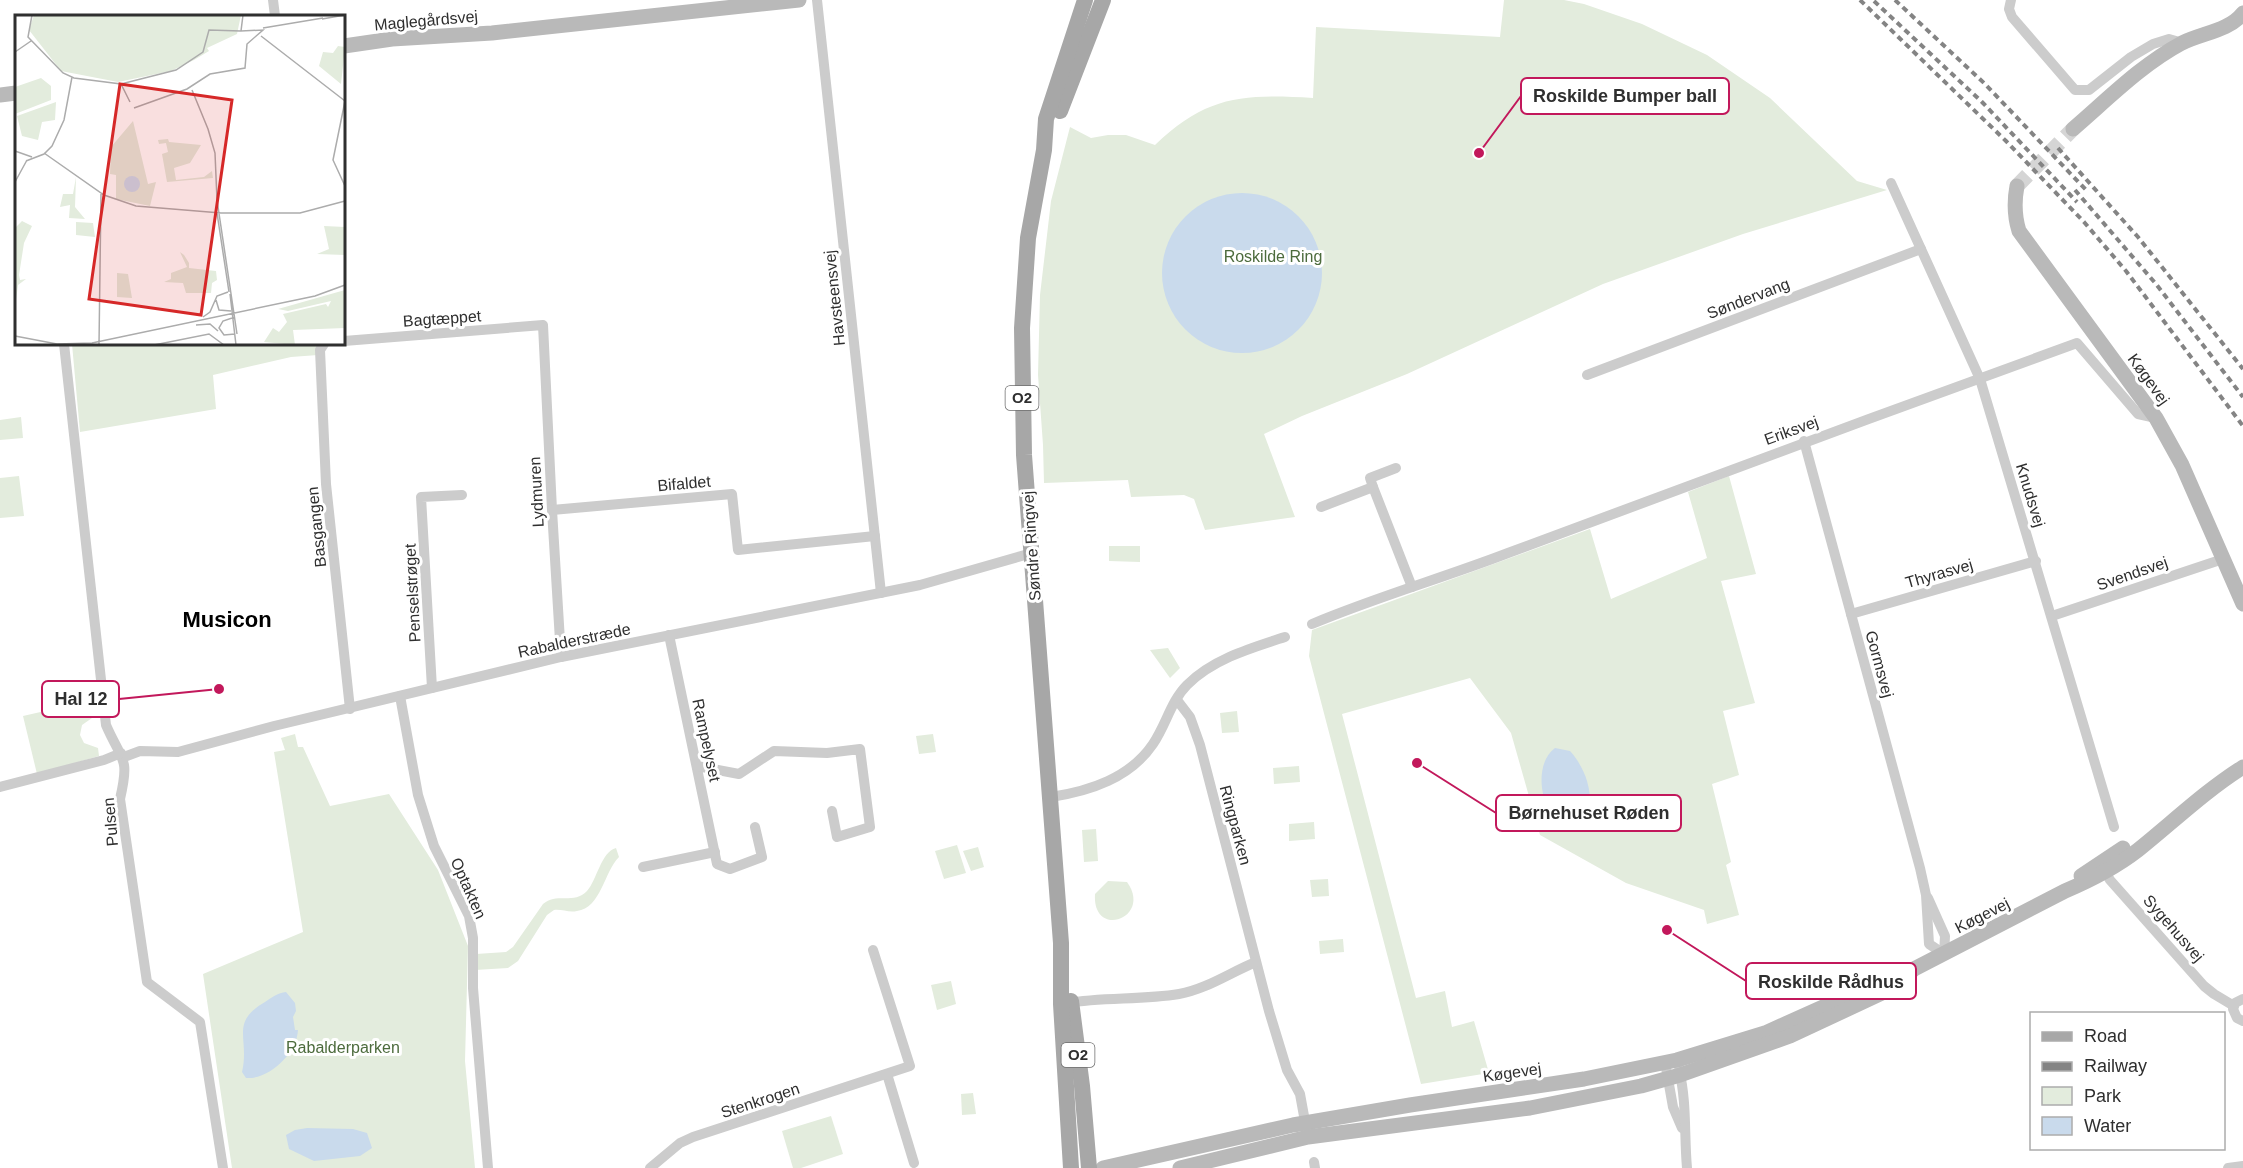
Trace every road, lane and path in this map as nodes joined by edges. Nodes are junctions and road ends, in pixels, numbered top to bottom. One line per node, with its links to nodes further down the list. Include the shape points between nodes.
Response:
1 (273, 0): 8 (street)
2 (799, 0): 10 (street, Maglegårdsvej)
3 (817, 0): 31 (street, Havsteensvej)
4 (1085, 0): 14 (main road, Søndre Ringvej / O2, via 1046,120)
5 (1103, 0): 14 (main road, Søndre Ringvej / O2)
6 (2011, 0): 9 (street, via 2012,17 2075,90 2089,90 2153,44 2169,39)
7 (2243, 13): 9 (street, via 2236,23)
8 (274, 15)
9 (2183, 43): 13 (street, via 2143,69)
10 (345, 46)
11 (15, 93): 12 (street)
12 (0, 95)
13 (2073, 129)
14 (1044, 150): 32 (main road, Søndre Ringvej / O2, via 1029,238 1022,328 1024,455)
15 (1891, 183): 17 (street, Knudsvej)
16 (2017, 186): 24 (street, Køgevej, via 2014,204 2019,231)
17 (1921, 249): 22 (street, Søndervang); 23 (street, Knudsvej)
18 (543, 325): 19 (street, Bagtæppet); 30 (street, Lydmuren)
19 (345, 341)
20 (64, 345): 48 (street, Pulsen, via 106,725)
21 (323, 345): 47 (street, Basgangen, via 320,350 326,484)
22 (1587, 375)
23 (1980, 379): 24 (street, Eriksvej, via 2078,343 2138,414); 25 (street, Eriksvej); 34 (street, Knudsvej)
24 (2156, 418): 33 (street, Køgevej, via 2182,465)
25 (1804, 441): 35 (street, Eriksvej); 38 (street, Gormsvej)
26 (1396, 468): 27 (street, via 1370,478)
27 (1373, 487): 29 (street); 35 (street)
28 (462, 495): 44 (street, Penselstrøget, via 421,497)
29 (1321, 507)
30 (552, 512): 31 (street, Bifaldet, via 732,494 738,550); 43 (street, Lydmuren)
31 (875, 536): 36 (street, Havsteensvej)
32 (1032, 553): 36 (street, Rabalderstræde, via 957,576); 53 (main road, Søndre Ringvej / O2)
33 (2223, 559): 37 (street, Køgevej); 39 (street, Svendsvej)
34 (2036, 561): 38 (street, Thyrasvej); 39 (street, Knudsvej)
35 (1412, 587): 40 (street, Eriksvej)
36 (881, 593): 41 (street, Rabalderstræde)
37 (2243, 604)
38 (1851, 614): 61 (street, Gormsvej, via 1926,895 1945,936)
39 (2052, 616): 56 (street, Knudsvej)
40 (1312, 624)
41 (669, 635): 43 (street, Rabalderstræde); 50 (street, Rampelyset)
42 (1285, 637): 46 (street, via 1217,662 1186,686)
43 (561, 657): 44 (street, Rabalderstræde)
44 (432, 688): 45 (street, Rabalderstræde)
45 (400, 696): 47 (street, Rabalderstræde); 74 (street, Optakten, via 418,795 434,846 469,916)
46 (1177, 700): 53 (street, via 1153,744 1119,776 1096,787); 62 (street, Ringparken, via 1190,717 1200,745)
47 (350, 709): 48 (street, Rabalderstræde, via 178,752 140,751)
48 (122, 755): 52 (street, Rabalderstræde); 73 (street, Pulsen, via 126,769 120,799 147,982 200,1022)
49 (2243, 762): 51 (street, Køgevej)
50 (697, 766): 54 (street, via 739,774 774,751 827,753 860,748 870,827 837,837); 57 (street, Rampelyset)
51 (2237, 770): 59 (street, Køgevej, via 2137,850)
52 (0, 787)
53 (1051, 797): 64 (main road, Søndre Ringvej / O2)
54 (832, 811)
55 (755, 827): 57 (street, via 762,857 730,869 717,864)
56 (2114, 827)
57 (715, 852): 58 (street)
58 (643, 867)
59 (2102, 867): 61 (street, Køgevej, via 2066,891); 63 (street, Sygehusvej, via 2204,986)
60 (873, 950): 67 (street, Stenkrogen, via 910,1066)
61 (1944, 954): 66 (street, Køgevej, via 1765,1033)
62 (1257, 962): 64 (street, via 1210,985 1180,994); 68 (street, Ringparken, via 1287,1070 1300,1094)
63 (2238, 1002): 65 (street, via 2235,1016)
64 (1066, 1003): 76 (main road, Søndre Ringvej / O2); 77 (main road, Søndre Ringvej / O2, via 1082,1086)
65 (2243, 1021)
66 (1672, 1069): 68 (street, Køgevej, via 1410,1105); 80 (street, via 1673,1107 1684,1131)
67 (887, 1074): 70 (street); 75 (street, Stenkrogen, via 693,1137)
68 (1307, 1130): 69 (street, Køgevej); 71 (street, Køgevej)
69 (1200, 1146): 71 (street); 78 (street, Køgevej)
70 (914, 1164)
71 (1203, 1165): 79 (street, Køgevej)
72 (2243, 1166): 81 (street)
73 (223, 1168)
74 (488, 1168)
75 (650, 1168)
76 (1071, 1168)
77 (1089, 1168)
78 (1103, 1168)
79 (1180, 1168)
80 (1687, 1168)
81 (2228, 1168)

